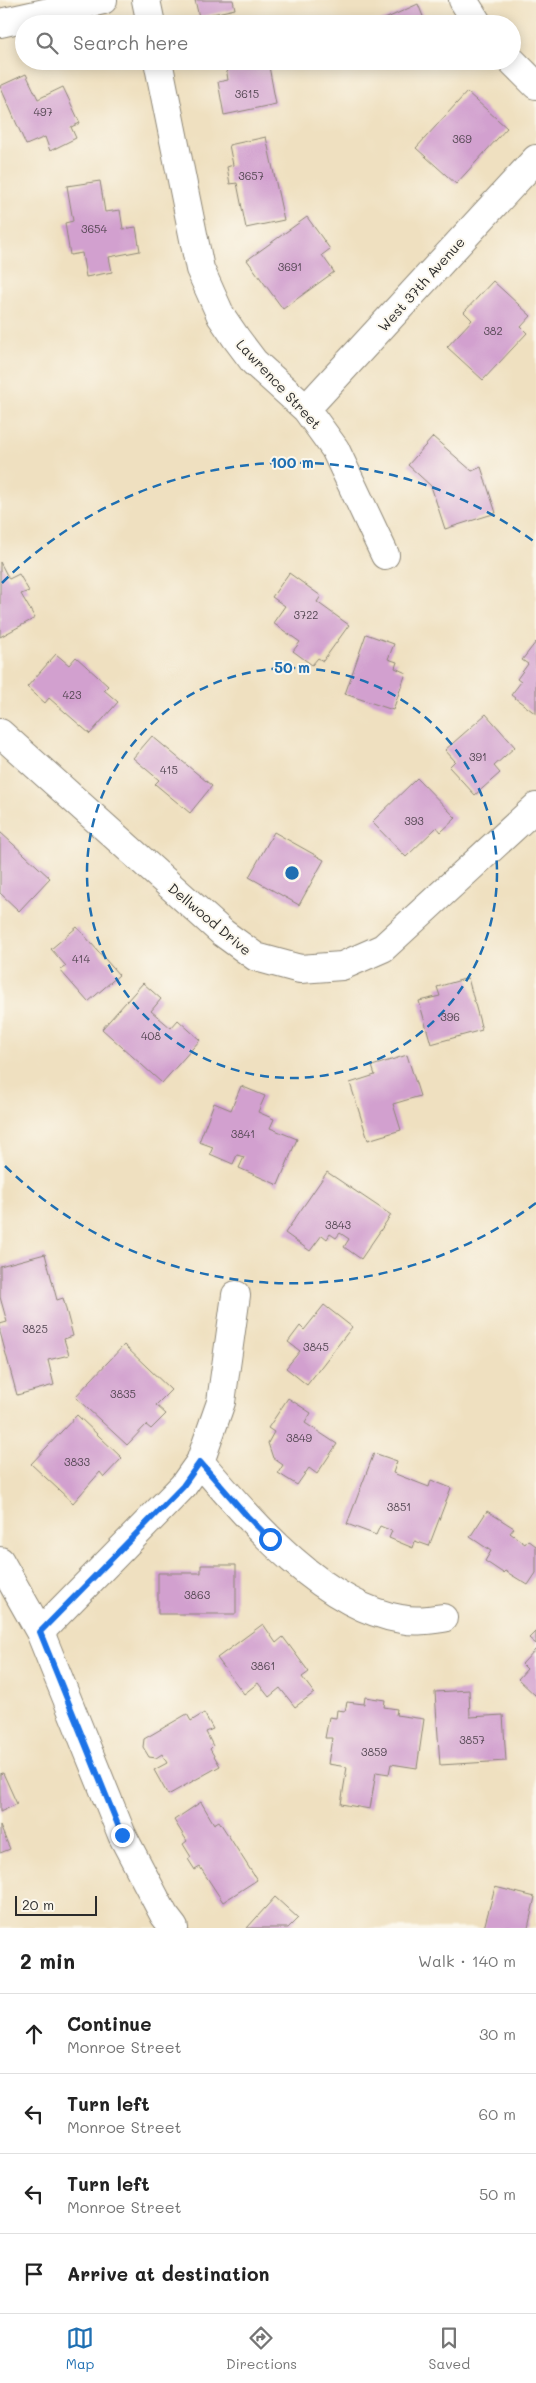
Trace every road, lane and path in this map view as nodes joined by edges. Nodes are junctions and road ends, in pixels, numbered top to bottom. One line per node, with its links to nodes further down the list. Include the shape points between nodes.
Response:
1 (103, 0): 4 (street)
2 (146, 0): 5 (street)
3 (463, 0): 6 (street)
4 (36, 15)
5 (149, 15)
6 (472, 15)
7 (15, 20): 8 (street)
8 (0, 23)
9 (160, 70): 13 (street, Lawrence Street, via 200,269 221,316 254,362)
10 (521, 70): 11 (street)
11 (536, 85)
12 (536, 158): 13 (street, West 37th Avenue)
13 (306, 410): 14 (street, Lawrence Street, via 335,449)
14 (385, 556)
15 (0, 733): 16 (street, Dellwood Drive, via 223,934 256,958 300,969 342,966 383,948)
16 (536, 807)
17 (236, 1295): 18 (street, via 221,1402)
18 (200, 1462): 20 (street, via 247,1516 320,1583 378,1613 417,1621); 21 (street, via 183,1486)
19 (0, 1561): 21 (street)
20 (443, 1618)
21 (40, 1632): 22 (street, via 122,1835)
22 (174, 1928)

